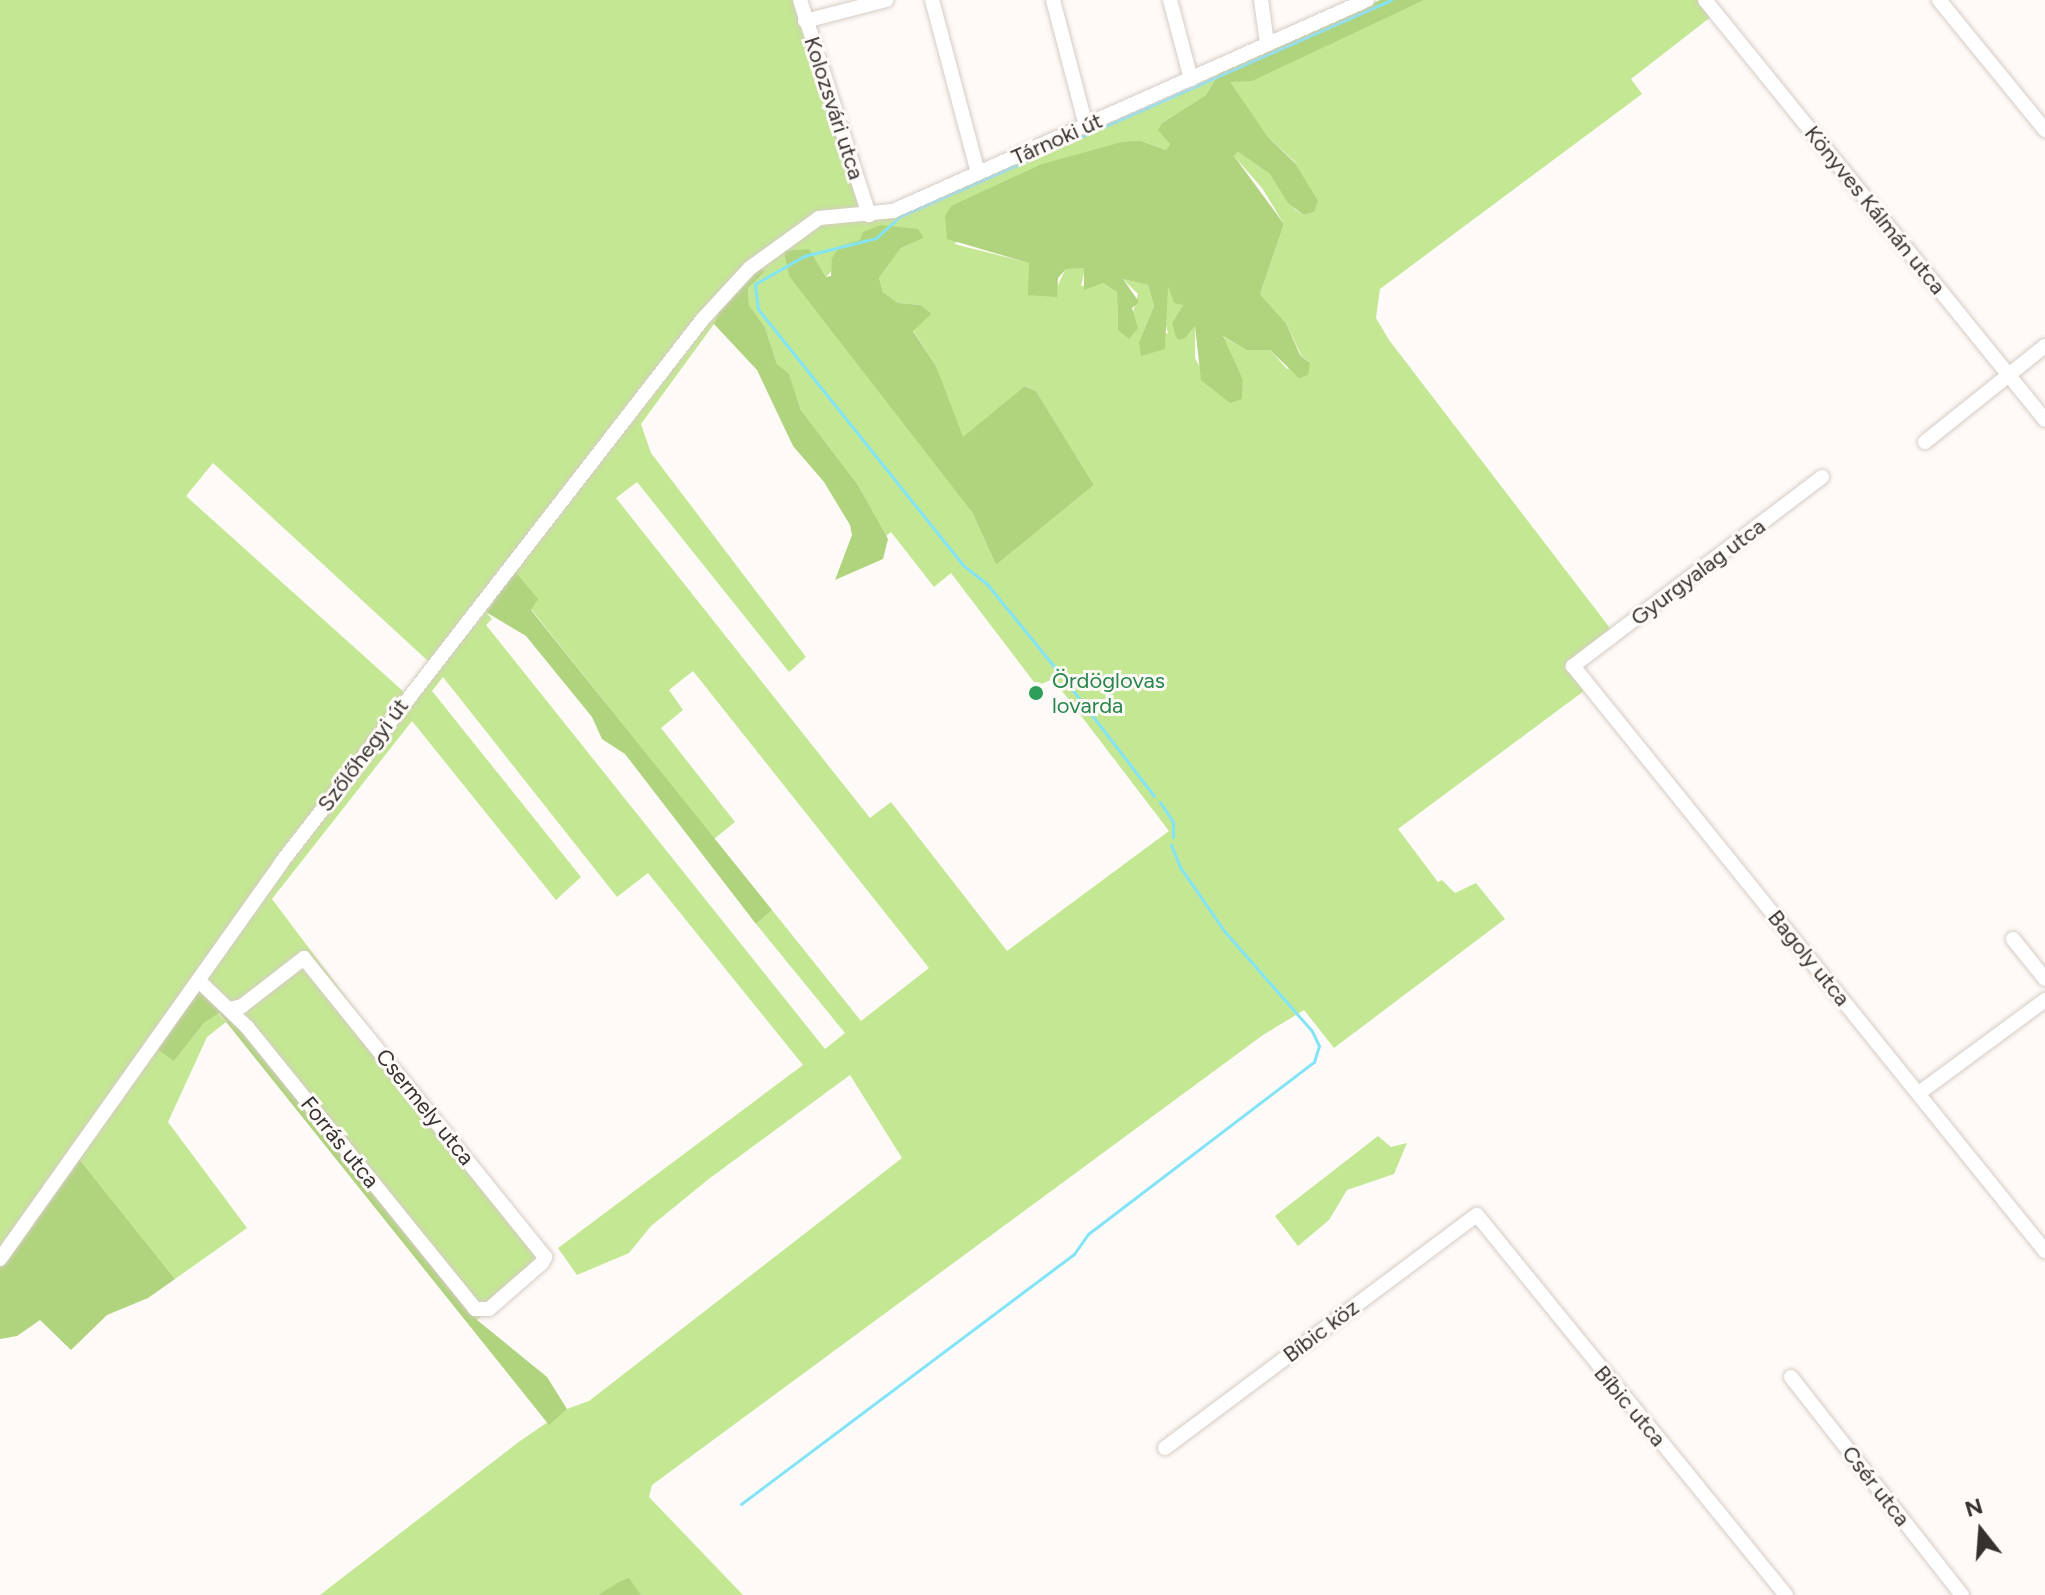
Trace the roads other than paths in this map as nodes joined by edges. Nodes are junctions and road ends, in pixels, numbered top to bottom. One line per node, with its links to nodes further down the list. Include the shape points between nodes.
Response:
1 (800, 0): 10 (street, Kolozsvári utca)
2 (886, 0): 10 (street)
3 (932, 0): 15 (street)
4 (1053, 0): 13 (street)
5 (1170, 0): 12 (street)
6 (1261, 0): 11 (street)
7 (1367, 0): 11 (street, Tárnoki út)
8 (1705, 0): 19 (street, Könyves Kálmán utca)
9 (1939, 0): 14 (street)
10 (805, 21): 16 (street, Kolozsvári utca)
11 (1267, 43): 12 (street, Tárnoki út)
12 (1191, 79): 13 (street, Tárnoki út)
13 (1086, 126): 15 (street, Tárnoki út)
14 (2045, 130)
15 (978, 173): 16 (street, Tárnoki út, via 893,211)
16 (869, 215): 17 (street, Tárnoki út, via 850,212 819,218)
17 (750, 268): 26 (street, Szőlőhegyi út, via 702,320 479,603 281,863)
18 (2045, 346): 19 (street)
19 (2009, 375): 20 (street, Könyves Kálmán utca); 21 (street)
20 (2045, 420)
21 (1925, 442)
22 (1822, 477): 23 (street, Gyurgyalag utca)
23 (1573, 666): 29 (street, Bagoly utca)
24 (2013, 939): 25 (street)
25 (2045, 979)
26 (199, 981): 28 (street, Forrás utca); 32 (street, Szőlőhegyi út)
27 (2045, 1000): 29 (street)
28 (231, 1009): 33 (street, Forrás utca); 33 (street, Csermely utca, via 247,1002 298,958 308,963 545,1257 489,1309)
29 (1919, 1093): 31 (street, Bagoly utca)
30 (1477, 1215): 35 (street, Bíbic köz); 36 (street, Bíbic utca)
31 (2045, 1251)
32 (0, 1259)
33 (475, 1309)
34 (1791, 1377): 37 (street, Csér utca)
35 (1165, 1448)
36 (1786, 1595)
37 (1962, 1595)

